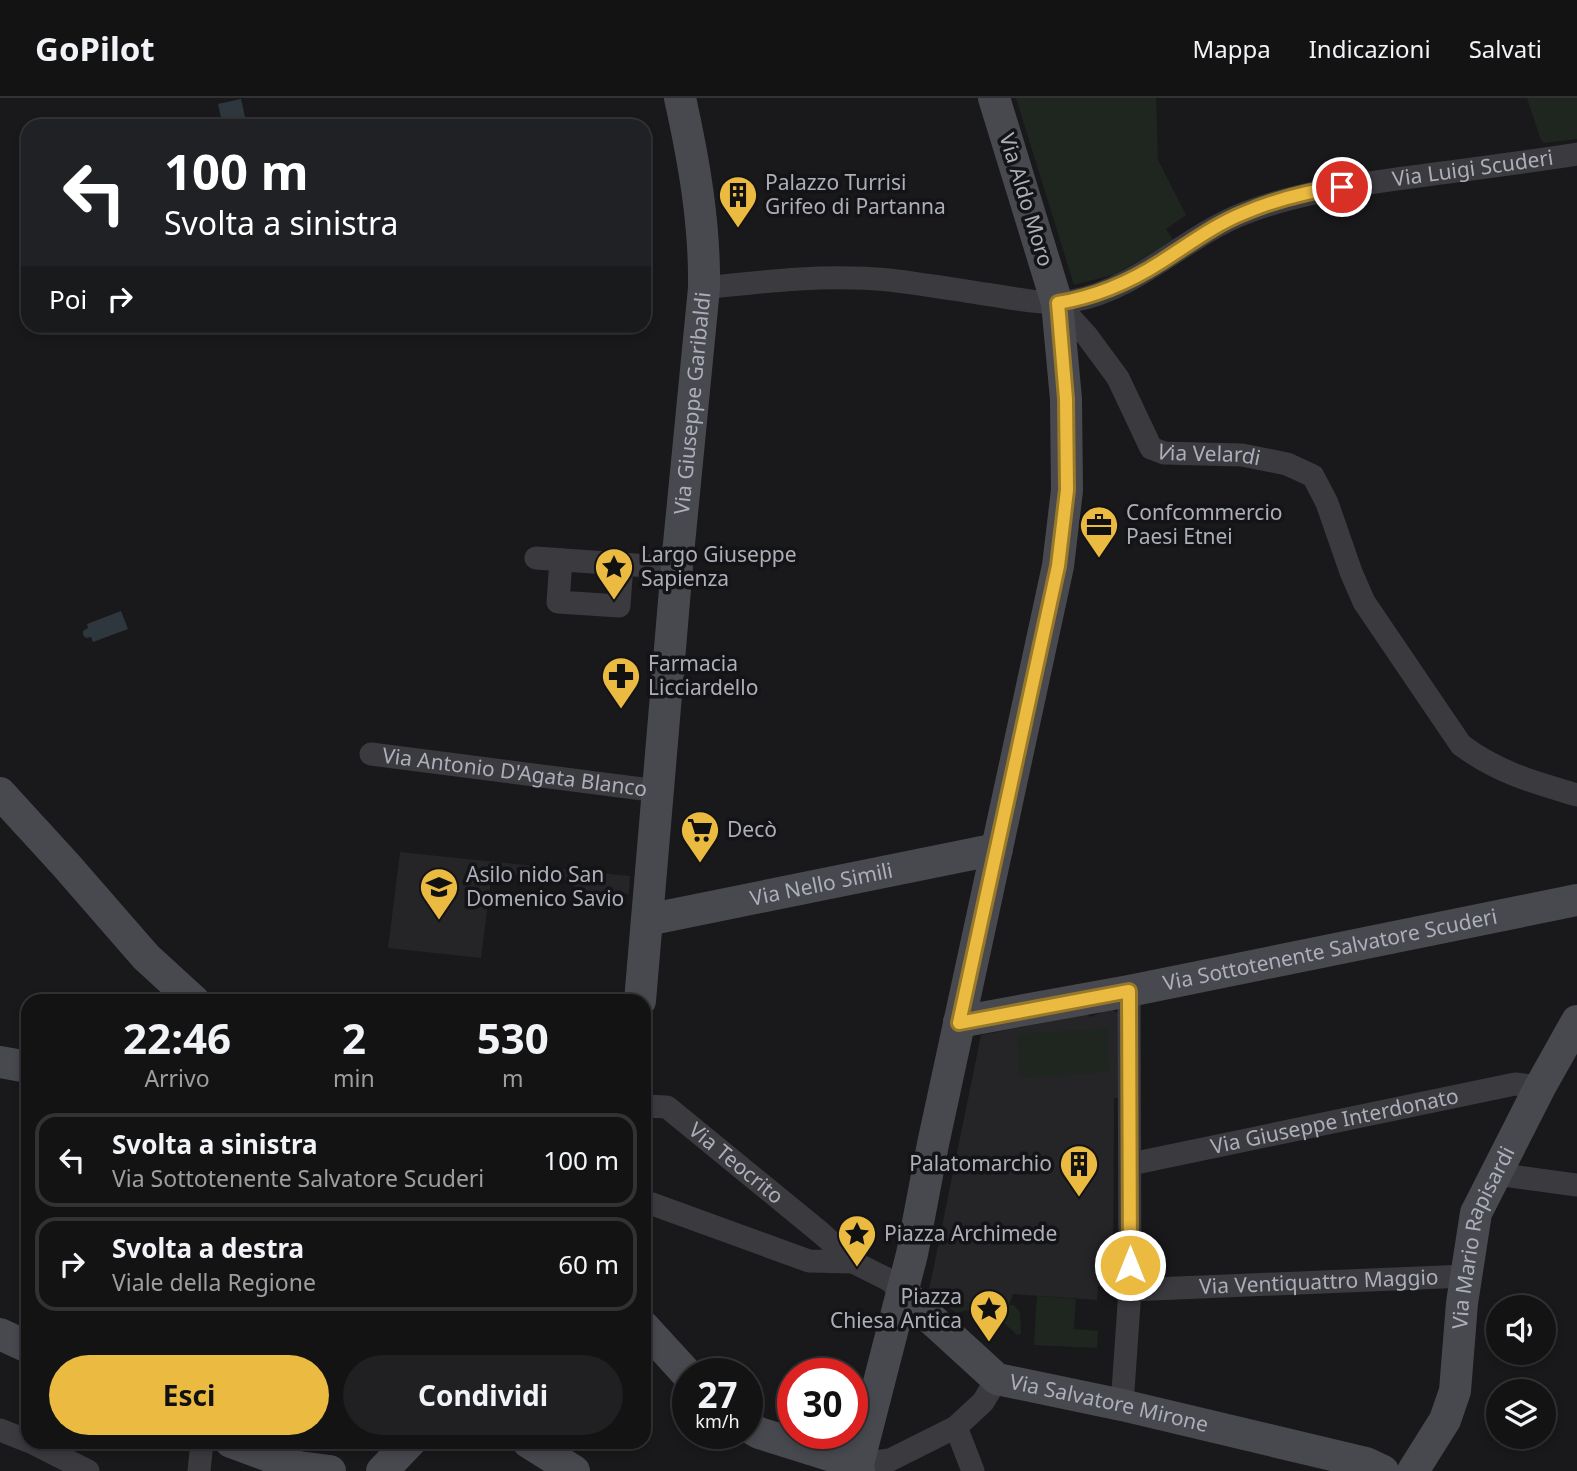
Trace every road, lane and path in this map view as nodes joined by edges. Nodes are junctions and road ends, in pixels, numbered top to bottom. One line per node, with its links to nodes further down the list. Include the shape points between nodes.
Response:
1 (680, 98): 4 (main road, Via Giuseppe Garibaldi, via 705,244)
2 (994, 98): 5 (main road, Via Aldo Moro)
3 (1577, 153): 5 (street, Via Luigi Scuderi, via 1316,191 1244,213 1135,276 1095,295)
4 (704, 288): 5 (street, via 845,276); 9 (main road, Via Giuseppe Garibaldi)
5 (1058, 303): 13 (street, Via Velardi, via 1118,378 1151,449 1242,455 1287,464 1313,476 1364,602 1461,746 1511,775); 14 (main road, Via Aldo Moro, via 1067,490 1058,566)
6 (536, 558): 7 (street)
7 (561, 560): 8 (street); 8 (street, via 558,602 619,606)
8 (622, 564): 9 (street)
9 (677, 568): 11 (main road, Via Giuseppe Garibaldi)
10 (371, 754): 11 (street, Via Antonio D'Agata Blanco)
11 (658, 791): 16 (main road, Via Giuseppe Garibaldi)
12 (0, 793): 18 (main road)
13 (1577, 795)
14 (997, 849): 16 (main road, Via Nello Simili); 21 (main road, Via Aldo Moro)
15 (1577, 900): 17 (main road, Via Sottotenente Salvatore Scuderi)
16 (647, 920): 19 (main road, Via Giuseppe Garibaldi)
17 (1129, 991): 21 (main road, Via Sottotenente Salvatore Scuderi); 26 (street)
18 (184, 994)
19 (641, 994)
20 (1577, 1021): 24 (main road, Via Mario Rapisardi)
21 (959, 1023): 33 (main road, Via Aldo Moro)
22 (0, 1062): 23 (main road)
23 (21, 1066)
24 (1540, 1087): 26 (street, Via Giuseppe Interdonato, via 1515,1084); 27 (main road, Via Mario Rapisardi)
25 (651, 1106): 30 (street, Via Teocrito, via 667,1107)
26 (1131, 1164): 32 (street)
27 (1496, 1174): 28 (street); 31 (main road, Via Mario Rapisardi, via 1475,1213)
28 (1577, 1185)
29 (651, 1204): 30 (street, via 809,1261)
30 (853, 1262): 33 (street, via 889,1280)
31 (1466, 1276): 32 (street, Via Ventiquattro Maggio); 49 (main road, Via Mario Rapisardi, via 1455,1391 1445,1420)
32 (1130, 1290): 39 (street)
33 (903, 1293): 38 (main road); 50 (main road, Via Aldo Moro)
34 (0, 1334): 36 (main road)
35 (651, 1335): 37 (main road)
36 (21, 1344)
37 (672, 1358)
38 (996, 1379): 39 (main road, Via Salvatore Mirone); 40 (street, Via Salvatore Mirone, via 983,1402)
39 (1122, 1405): 57 (main road, Via Salvatore Mirone, via 1366,1463)
40 (956, 1427): 50 (street, Via Salvatore Mirone, via 890,1460); 56 (street)
41 (0, 1430): 43 (street)
42 (763, 1434): 50 (main road)
43 (21, 1438)
44 (45, 1449): 51 (street)
45 (202, 1449): 52 (street)
46 (250, 1449): 53 (main road, via 299,1467)
47 (403, 1449): 54 (main road)
48 (539, 1449): 55 (main road)
49 (1415, 1467)
50 (857, 1469)
51 (88, 1471)
52 (200, 1471)
53 (330, 1471)
54 (382, 1471)
55 (573, 1471)
56 (973, 1471)
57 (1383, 1471)

